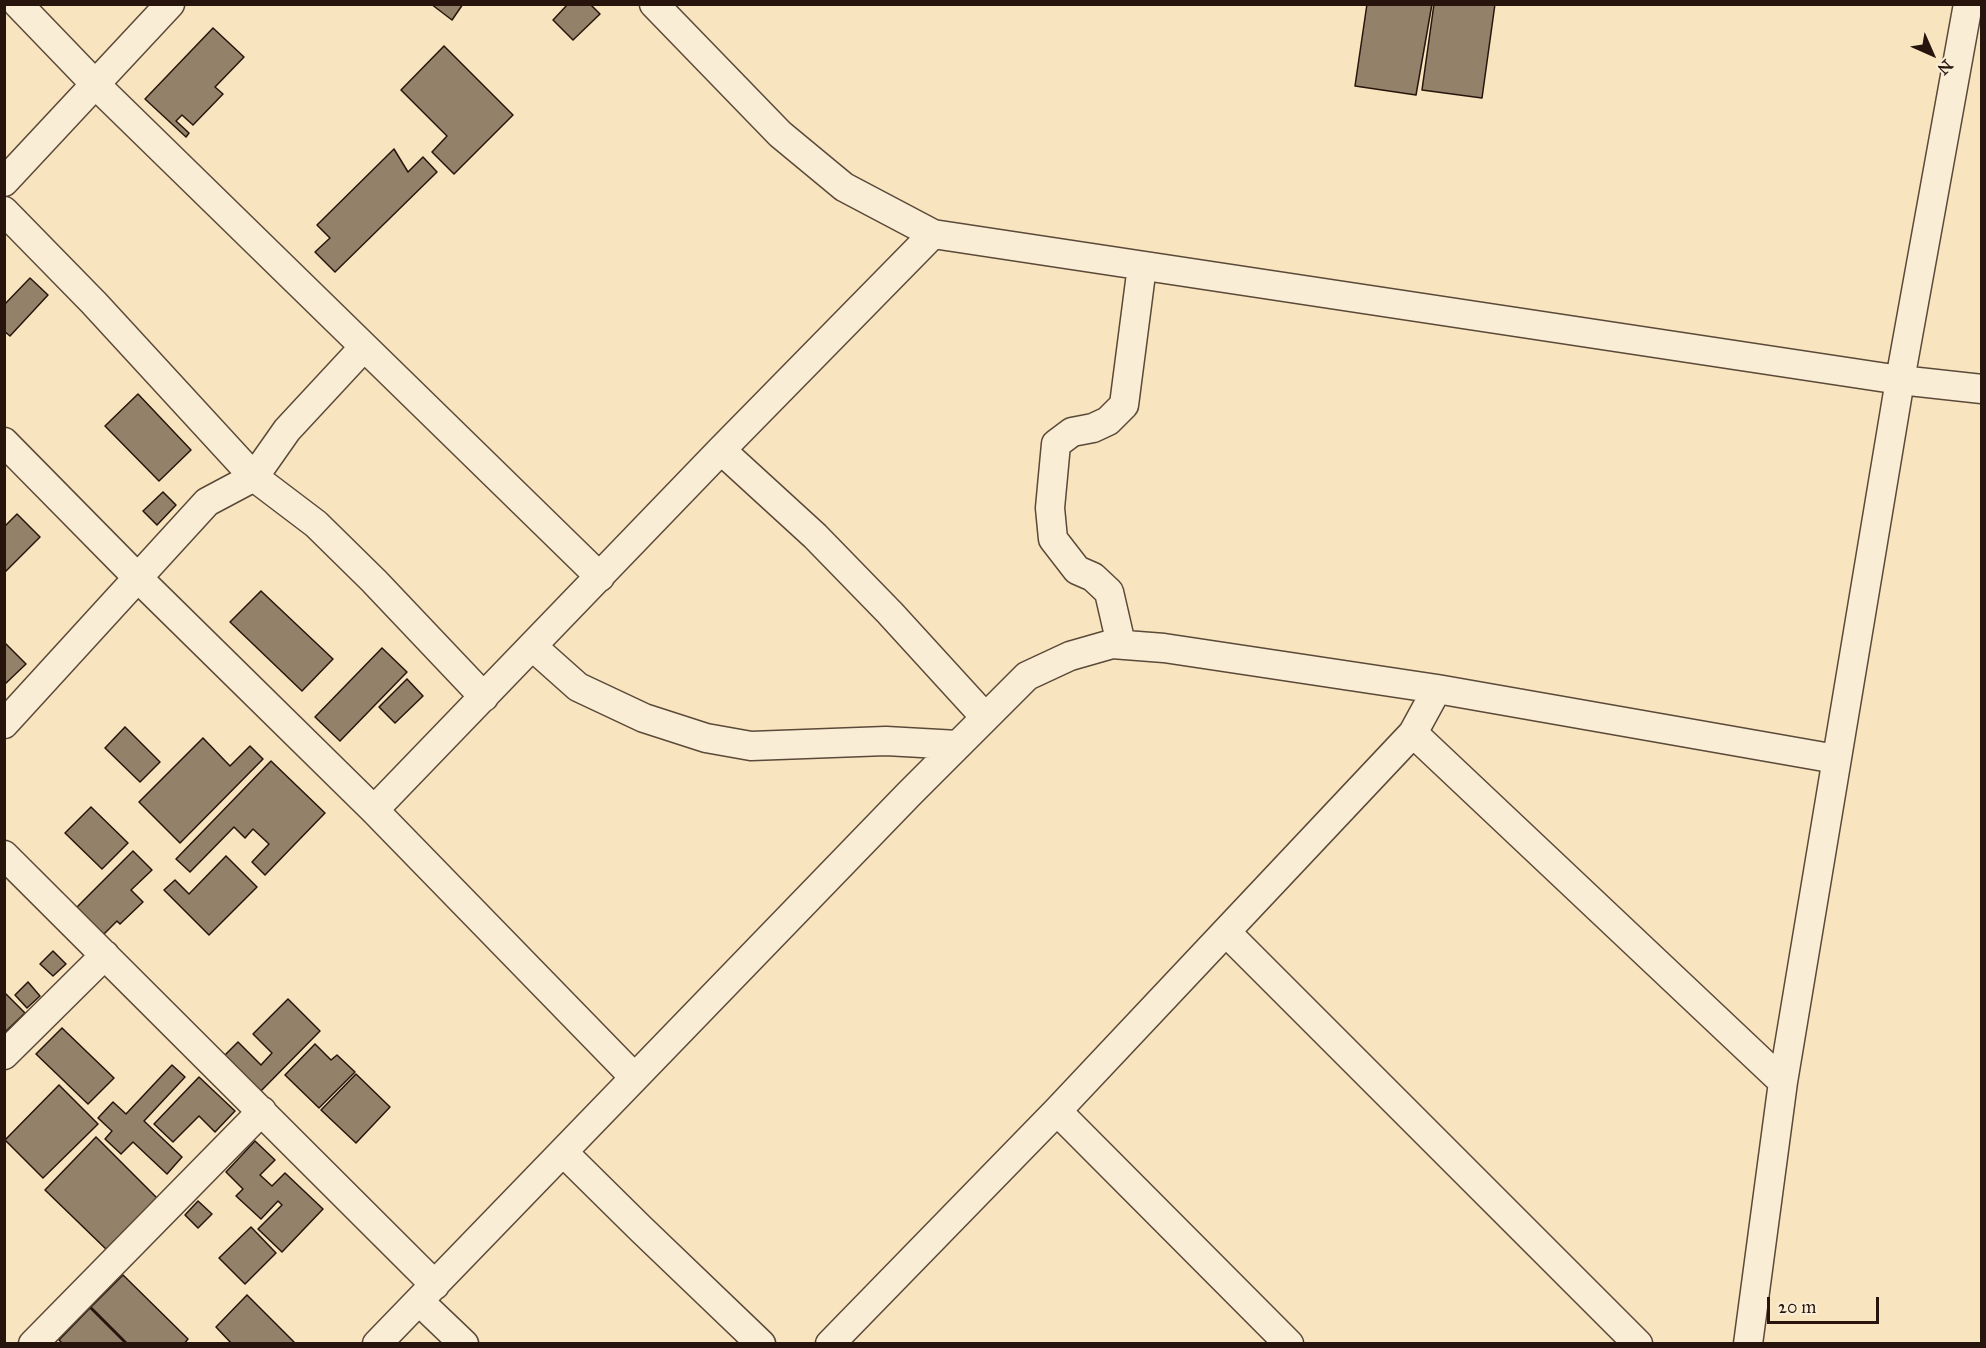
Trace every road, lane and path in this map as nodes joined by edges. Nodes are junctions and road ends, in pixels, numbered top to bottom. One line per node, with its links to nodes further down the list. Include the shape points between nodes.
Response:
1 (18, 4): 5 (street)
2 (170, 4): 5 (street)
3 (654, 4): 8 (street, via 780,134 844,187)
4 (1968, 4): 11 (street)
5 (95, 84): 6 (street); 10 (street)
6 (4, 182)
7 (4, 211): 15 (street)
8 (933, 234): 9 (street); 14 (street)
9 (1142, 266): 11 (street); 18 (street, via 1124,405 1108,421 1072,432 1056,444 1050,508 1053,539 1077,570 1093,577 1109,592)
10 (364, 347): 15 (street, via 287,430); 16 (street)
11 (1900, 380): 12 (street); 26 (street)
12 (1982, 389)
13 (4, 442): 17 (street)
14 (721, 450): 16 (street); 22 (street, via 815,536)
15 (254, 477): 17 (street, via 207,502); 21 (street, via 316,524)
16 (600, 577): 19 (street)
17 (138, 578): 23 (street); 27 (street)
18 (1121, 644): 20 (street); 22 (street, via 1070,656 1027,676)
19 (532, 646): 21 (street); 25 (street, via 578,687 644,718 706,738 751,746 886,741)
20 (1437, 689): 24 (street); 26 (street)
21 (484, 697): 27 (street)
22 (986, 717): 25 (street)
23 (4, 724)
24 (1413, 733): 29 (street); 33 (street)
25 (958, 745): 32 (street)
26 (1836, 759): 33 (street)
27 (374, 810): 32 (street)
28 (4, 855): 30 (street)
29 (1226, 932): 35 (street); 44 (street)
30 (105, 955): 31 (street); 34 (street)
31 (4, 1055)
32 (634, 1077): 36 (street)
33 (1783, 1082): 45 (street)
34 (262, 1111): 37 (street); 38 (street)
35 (1057, 1111): 42 (street); 43 (street)
36 (563, 1152): 37 (street); 41 (street)
37 (427, 1293): 39 (street); 40 (street)
38 (33, 1344)
39 (377, 1344)
40 (464, 1344)
41 (761, 1344)
42 (830, 1344)
43 (1289, 1344)
44 (1638, 1344)
45 (1748, 1344)

